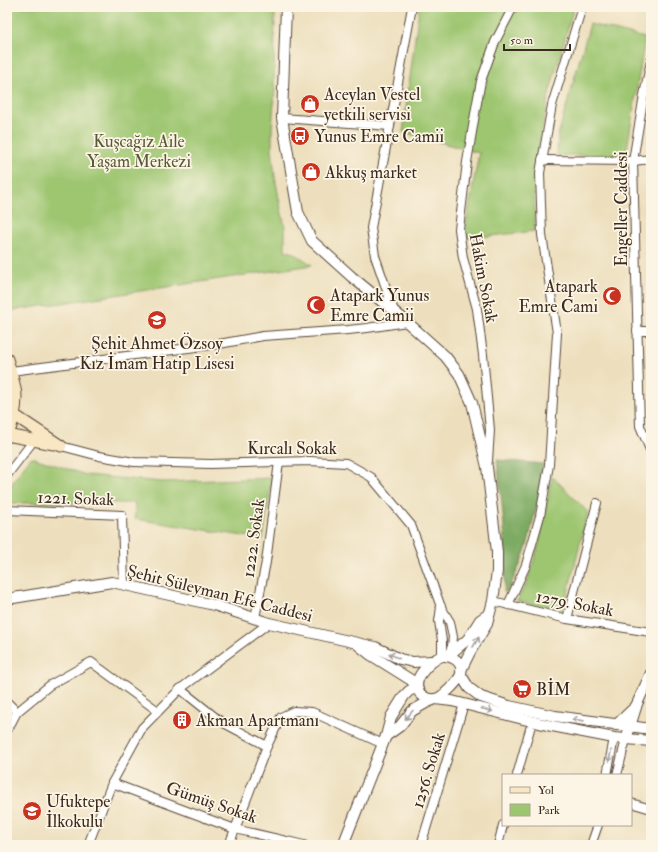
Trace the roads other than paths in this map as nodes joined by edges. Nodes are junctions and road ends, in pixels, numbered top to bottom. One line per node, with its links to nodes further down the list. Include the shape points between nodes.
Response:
1 (286, 7): 6 (street)
2 (412, 7): 7 (street)
3 (512, 7): 23 (street, Hakim Sokak, via 495,42 481,81 459,229 483,355 490,430)
4 (582, 7): 8 (street, via 552,105)
5 (651, 61): 10 (street, Engeller Caddesi)
6 (282, 118): 7 (street); 11 (street, via 298,212 312,241)
7 (390, 126): 11 (street, via 371,228 375,256)
8 (542, 160): 10 (street); 30 (street, via 542,235 557,333 549,465 540,516 526,565)
9 (651, 160): 10 (street)
10 (633, 161): 13 (street, Engeller Caddesi)
11 (394, 311): 12 (street)
12 (407, 322): 16 (street, via 361,329 263,336); 23 (street, via 444,356 459,374 472,403)
13 (637, 331): 14 (street); 21 (street, Engeller Caddesi, via 640,426)
14 (651, 331)
15 (7, 359): 16 (main road)
16 (11, 371): 17 (main road, via 16,396)
17 (11, 412): 18 (main road); 20 (main road)
18 (7, 436): 19 (main road)
19 (34, 440): 20 (main road); 24 (street)
20 (61, 446): 22 (street, Kırcalı Sokak, via 134,462)
21 (651, 452)
22 (279, 462): 31 (street, Kırcalı Sokak, via 346,463 371,477 411,525); 33 (street, 1222. Sokak, via 266,562)
23 (487, 466): 29 (street, via 498,571)
24 (7, 475)
25 (596, 503): 34 (street)
26 (7, 510): 27 (street, 1221. Sokak, via 122,515)
27 (124, 585): 28 (street, Şehit Süleyman Efe Caddesi, via 112,582); 33 (street, Şehit Süleyman Efe Caddesi, via 214,605)
28 (7, 599)
29 (493, 600): 30 (street, 1279. Sokak); 32 (street)
30 (508, 605): 34 (street, 1279. Sokak)
31 (441, 607): 38 (street, Kırcalı Sokak, via 439,621); 38 (street, Kırcalı Sokak, via 450,622 453,637 452,646)
32 (489, 614): 38 (street, via 480,620 468,639); 40 (street, one-way to 32, via 487,624)
33 (255, 618): 35 (street, Şehit Süleyman Efe Caddesi)
34 (567, 619): 36 (street, 1279. Sokak)
35 (269, 623): 37 (street, Şehit Süleyman Efe Caddesi); 43 (street)
36 (651, 632)
37 (354, 642): 39 (street, Şehit Süleyman Efe Caddesi, one-way to 37, via 413,662 400,659 375,647); 42 (street, via 411,680)
38 (445, 656): 39 (street); 40 (street, via 451,656 456,660)
39 (432, 661): 42 (street, via 420,674)
40 (461, 672): 44 (street, via 458,680 443,695); 50 (street, one-way to 40, via 555,716 481,697 469,688)
41 (651, 673): 47 (street)
42 (417, 687): 44 (street, via 421,695); 57 (street, via 404,696 391,717)
43 (180, 689): 48 (street); 59 (street, via 220,721)
44 (435, 699): 46 (street); 57 (street, one-way to 57, via 412,711)
45 (7, 702): 49 (street)
46 (464, 704): 55 (street, one-way to 55, via 511,717); 73 (street, 1256. Sokak)
47 (637, 704): 50 (street); 51 (street)
48 (158, 711): 49 (street, via 91,662 50,685); 63 (street, via 142,728)
49 (17, 712): 54 (street)
50 (616, 725): 51 (street); 55 (street)
51 (630, 727): 53 (street); 56 (street)
52 (530, 729): 60 (street)
53 (651, 729)
54 (7, 731)
55 (614, 738): 56 (street); 61 (street, one-way to 61)
56 (626, 739): 58 (street); 62 (street)
57 (384, 740): 59 (street, via 312,712 294,711 281,717); 72 (street)
58 (651, 741)
59 (267, 746): 68 (street)
60 (517, 774)
61 (607, 774)
62 (616, 774)
63 (112, 783): 68 (street, Gümüş Sokak); 69 (street)
64 (632, 803): 65 (street)
65 (651, 809)
66 (503, 826): 74 (street)
67 (598, 826): 75 (street)
68 (235, 829): 70 (street); 71 (street, Gümüş Sokak)
69 (88, 845)
70 (229, 845)
71 (304, 845)
72 (342, 845)
73 (421, 845)
74 (498, 845)
75 (591, 845)

